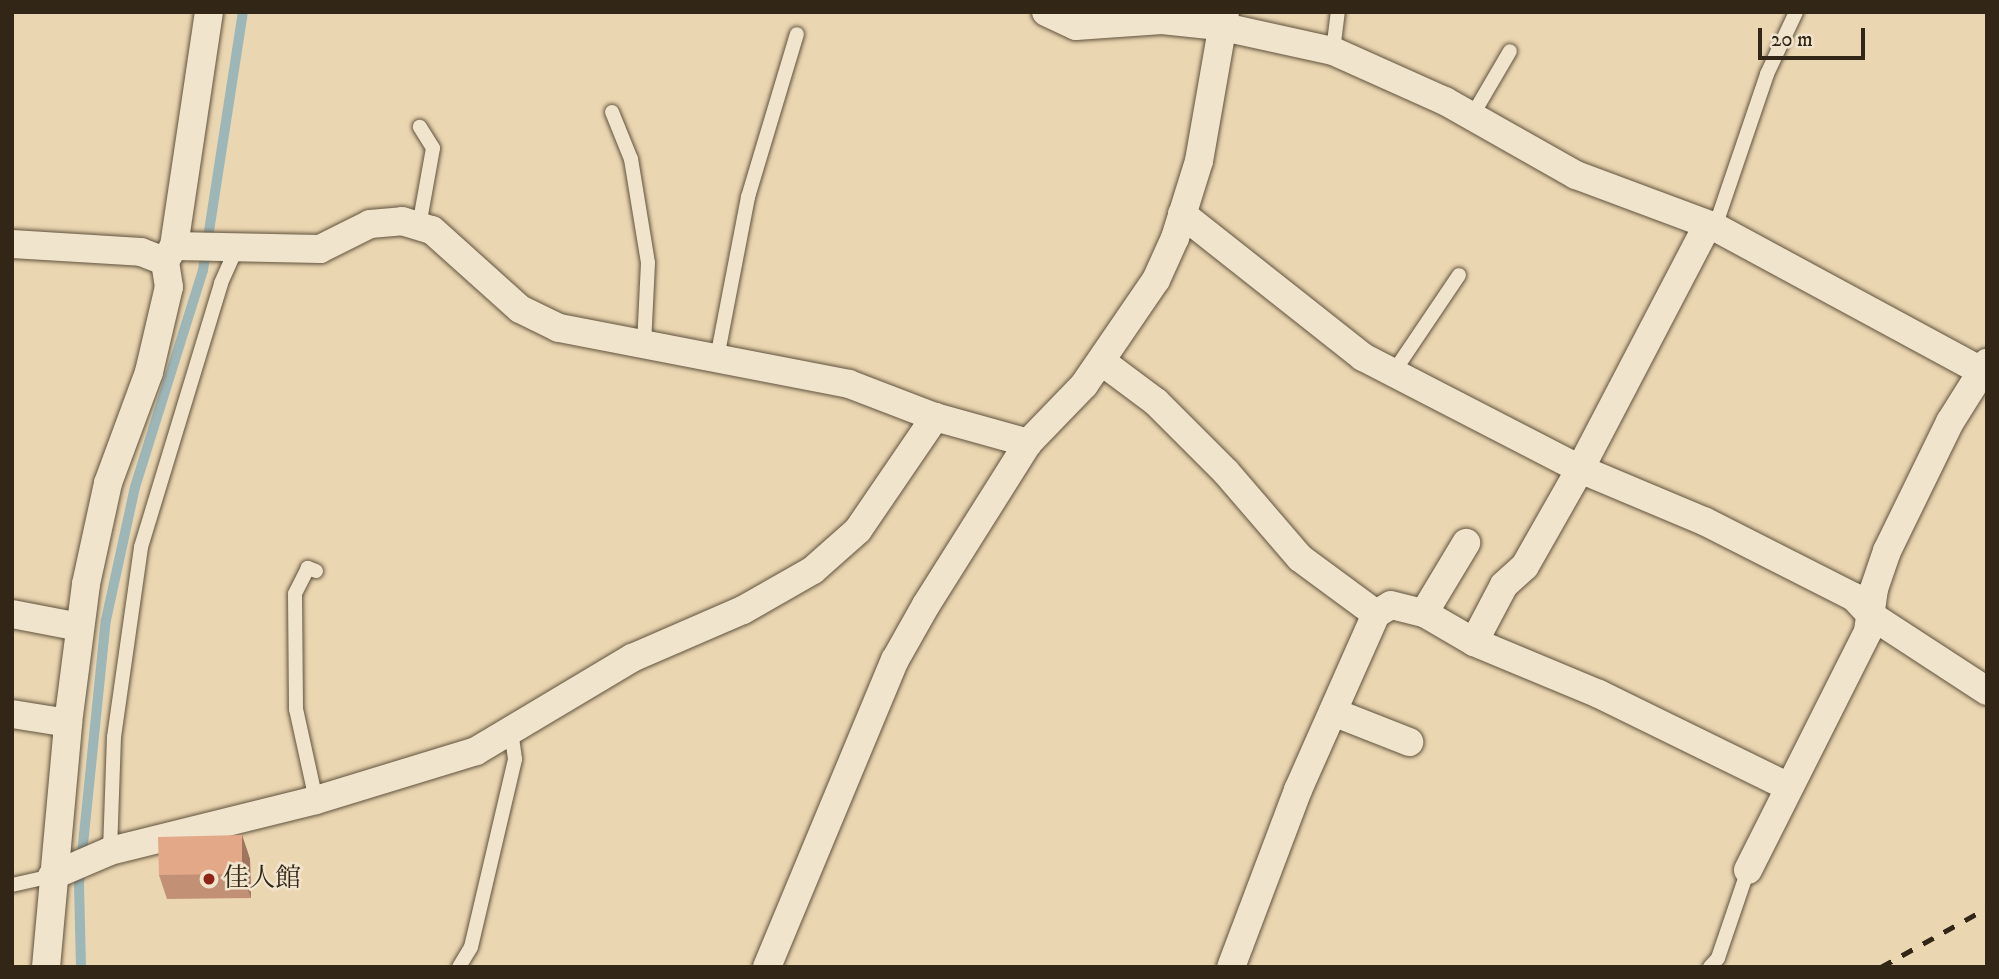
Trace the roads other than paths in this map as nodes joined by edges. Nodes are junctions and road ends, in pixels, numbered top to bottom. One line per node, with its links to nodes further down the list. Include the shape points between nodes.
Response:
1 (209, 12): 17 (street)
2 (1046, 12): 5 (street, via 1076,26)
3 (1338, 12): 7 (lane)
4 (1796, 12): 14 (lane, via 1767,74)
5 (1222, 19): 7 (street); 12 (street, via 1199,161)
6 (797, 34): 20 (lane, via 748,197)
7 (1333, 51): 10 (street)
8 (1510, 51): 10 (lane)
9 (612, 112): 19 (lane, via 631,159 648,263)
10 (1472, 116): 14 (street, via 1576,175)
11 (420, 127): 13 (lane, via 433,148)
12 (1182, 214): 21 (street, via 1156,280); 23 (street, via 1363,357)
13 (419, 226): 16 (street, via 402,221 370,224 320,249); 19 (street, via 432,230 461,253 520,309 559,328)
14 (1711, 227): 22 (street); 26 (street)
15 (12, 244): 17 (street)
16 (236, 250): 17 (street); 43 (lane, via 221,283 141,547 114,737)
17 (169, 254): 33 (street, via 169,287 155,348 108,483)
18 (1459, 275): 23 (lane)
19 (644, 344): 20 (street)
20 (717, 358): 24 (street, via 849,384)
21 (1101, 361): 25 (street); 31 (street, via 1164,411 1226,472 1300,558)
22 (1983, 367): 32 (street, via 1887,551 1874,589)
23 (1393, 373): 26 (street)
24 (935, 416): 25 (street); 39 (street, via 858,530 813,570 743,610 632,658)
25 (1028, 443): 49 (street, via 895,660)
26 (1580, 469): 32 (street, via 1782,560 1854,597); 34 (street, via 1525,566 1504,585)
27 (1465, 543): 29 (street)
28 (316, 571): 42 (lane, via 308,568 295,594 295,607 296,709)
29 (1424, 613): 31 (street, via 1391,605); 34 (street)
30 (12, 614): 33 (street)
31 (1376, 614): 36 (street)
32 (1872, 616): 35 (street); 41 (street)
33 (80, 626): 38 (street)
34 (1474, 642): 41 (street, via 1599,694)
35 (1987, 691)
36 (1333, 712): 40 (street); 50 (street)
37 (12, 713): 38 (street)
38 (68, 723): 45 (street)
39 (511, 731): 42 (street, via 476,751); 48 (lane, via 515,760 471,947)
40 (1409, 742)
41 (1787, 786): 44 (street)
42 (316, 800): 43 (street)
43 (110, 851): 45 (street)
44 (1748, 870): 51 (lane, via 1718,958)
45 (52, 876): 46 (lane); 47 (street)
46 (12, 885)
47 (46, 967)
48 (459, 967)
49 (767, 967)
50 (1231, 967)
51 (1710, 967)

